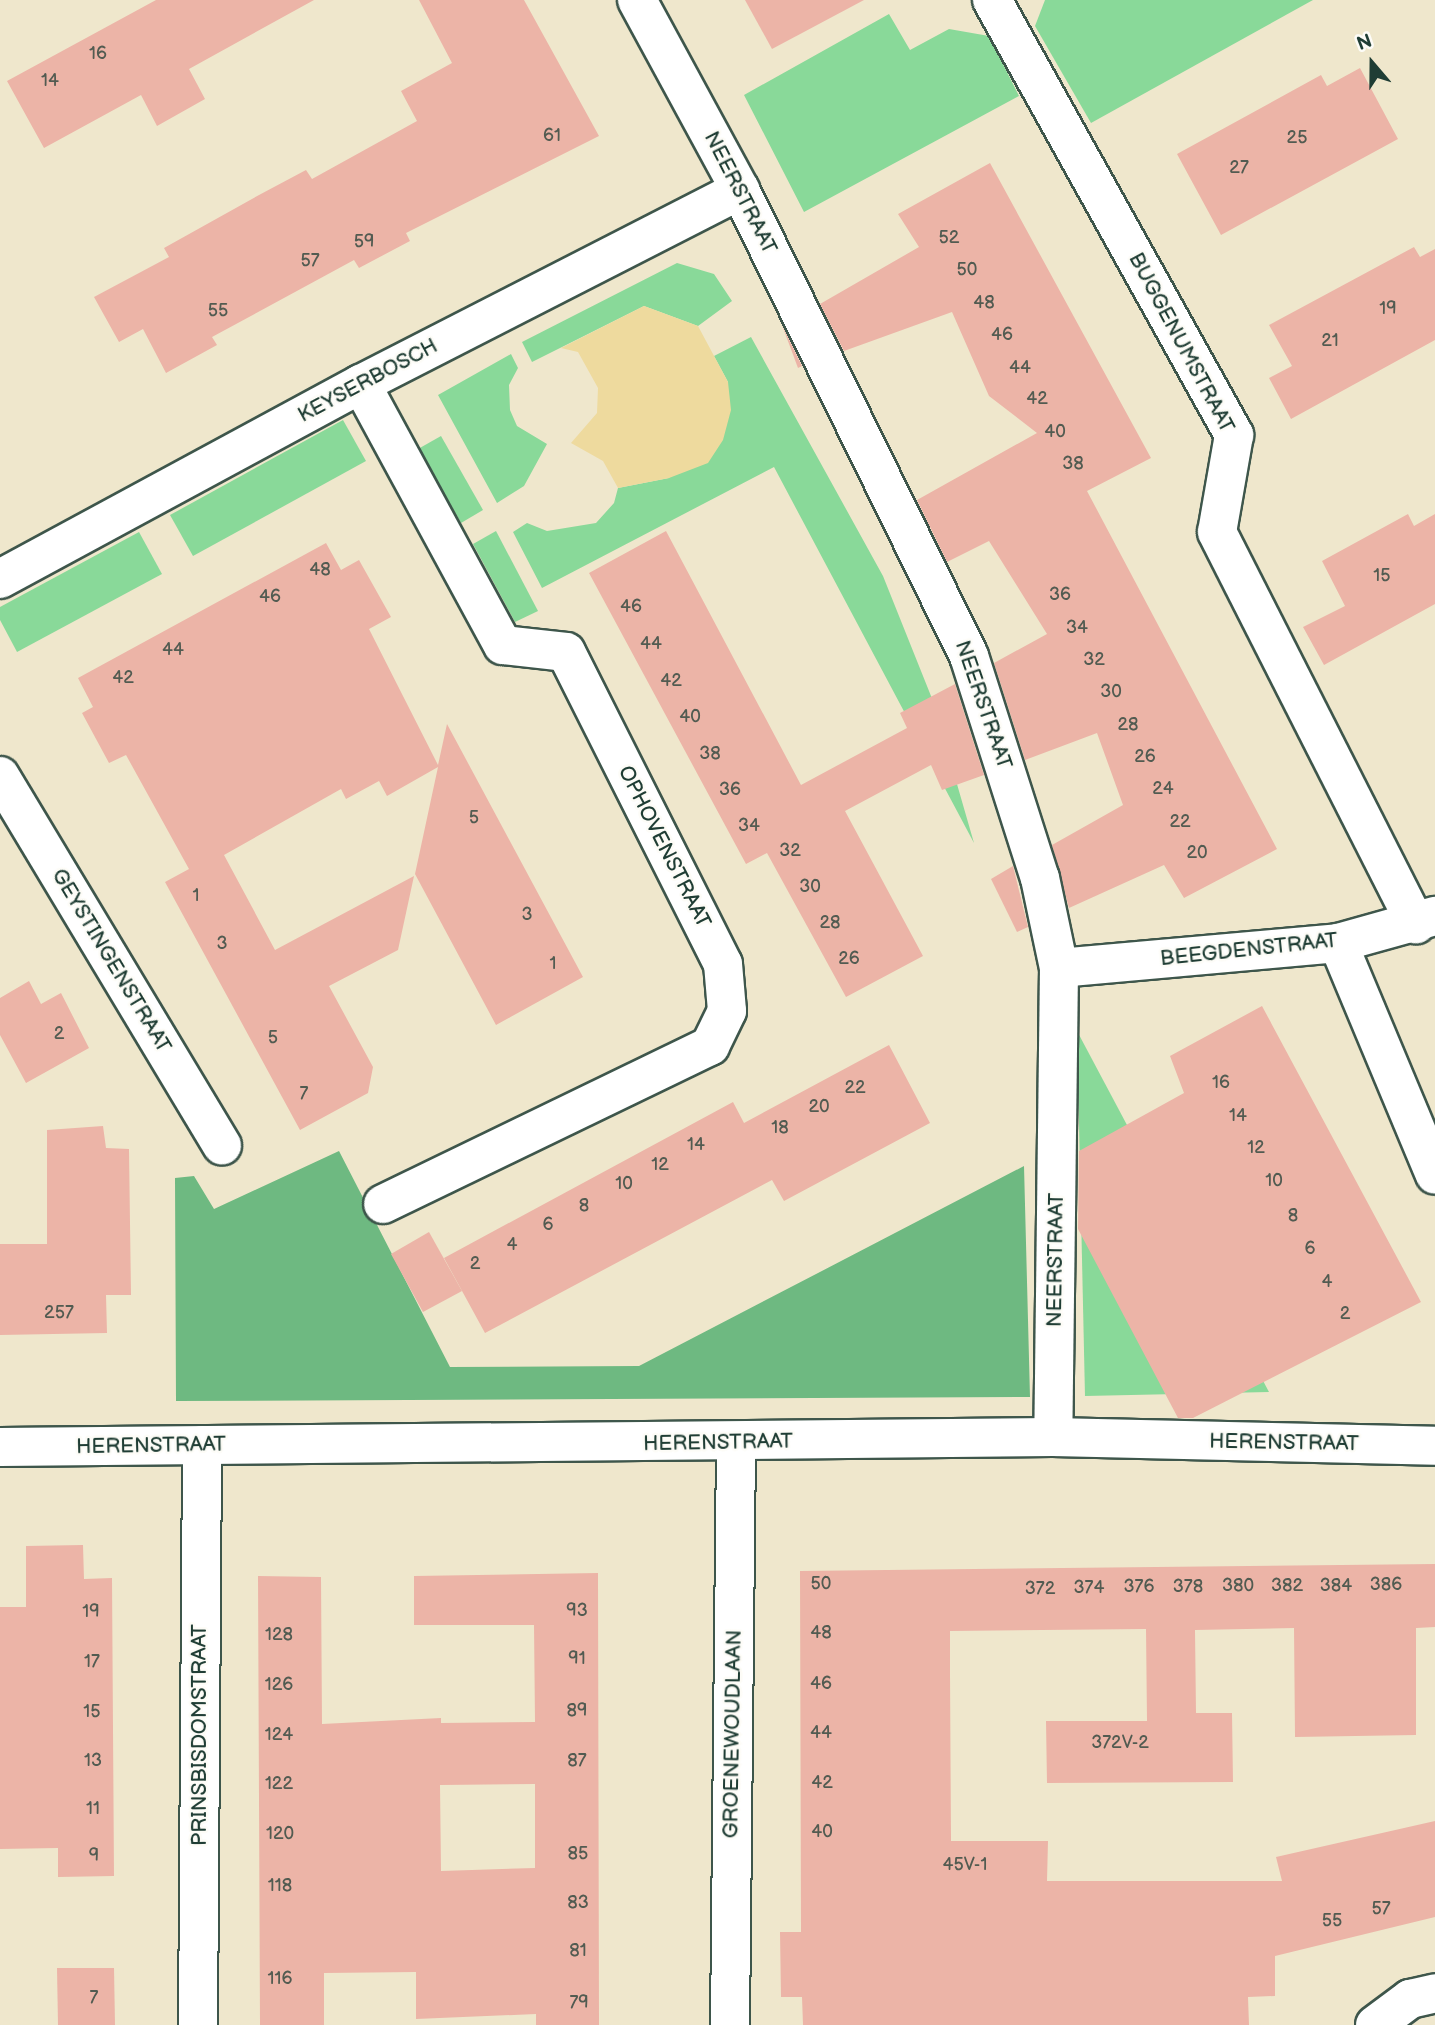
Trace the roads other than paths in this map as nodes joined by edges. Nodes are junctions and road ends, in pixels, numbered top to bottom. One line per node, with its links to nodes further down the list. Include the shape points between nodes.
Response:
1 (637, 0): 3 (street, NEERSTRAAT)
2 (992, 0): 7 (street, BUGGENUMSTRAAT, via 1234,435 1217,532)
3 (740, 190): 4 (street, KEYSERBOSCH); 9 (street, NEERSTRAAT, via 969,656 1040,878)
4 (361, 384): 5 (street, KEYSERBOSCH); 12 (street, OPHOVENSTRAAT, via 503,645 566,652 723,964 727,1011 710,1046)
5 (0, 579)
6 (0, 776): 10 (street, GEYSTINGENSTRAAT)
7 (1426, 920): 8 (street, BEEGDENSTRAAT)
8 (1338, 943): 9 (street, BEEGDENSTRAAT); 11 (street)
9 (1059, 968): 13 (street, NEERSTRAAT)
10 (222, 1146)
11 (1435, 1175)
12 (383, 1204)
13 (1053, 1437): 14 (street, HERENSTRAAT); 17 (street, HERENSTRAAT)
14 (736, 1443): 15 (street, HERENSTRAAT); 20 (street, GROENEWOUDLAAN)
15 (202, 1445): 16 (street, HERENSTRAAT); 19 (street, PRINSBISDOMSTRAAT)
16 (0, 1447)
17 (1435, 1447)
18 (1435, 1993): 21 (street, via 1410,1999)
19 (198, 2025)
20 (730, 2025)
21 (1375, 2025)

